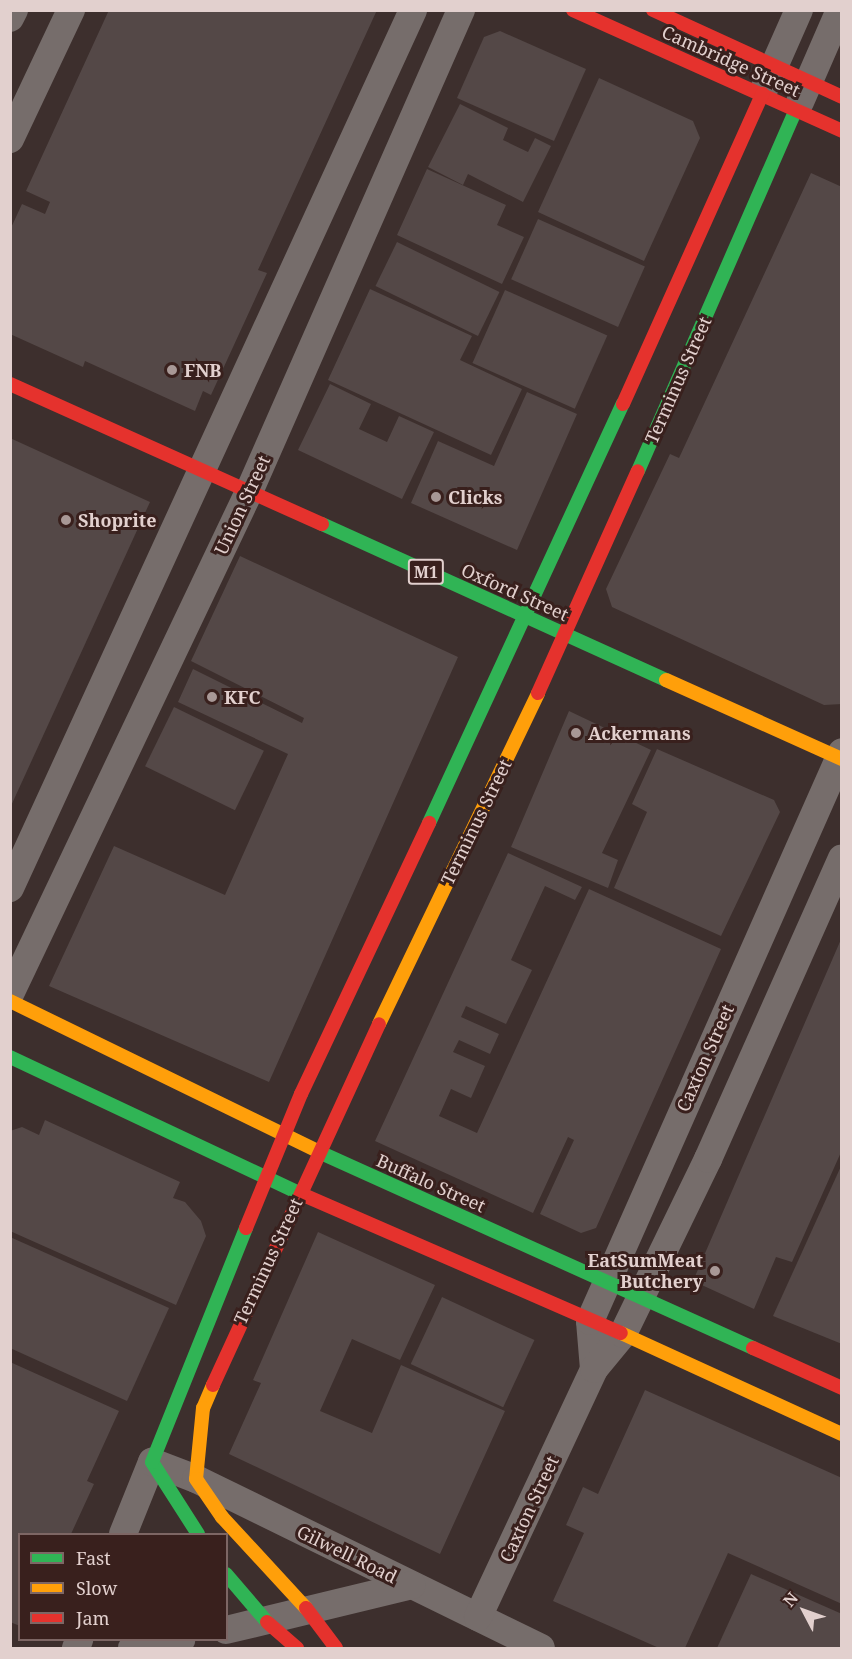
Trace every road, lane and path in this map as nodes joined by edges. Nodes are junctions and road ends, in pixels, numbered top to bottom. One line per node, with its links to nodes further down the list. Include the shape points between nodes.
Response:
1 (14, 10): 9 (street)
2 (70, 10): 16 (street)
3 (413, 10): 18 (street)
4 (461, 10): 19 (street, Union Street)
5 (573, 10): 12 (street, Cambridge Street)
6 (653, 10): 10 (street, Cambridge Street)
7 (799, 10): 10 (street, Terminus Street)
8 (840, 10): 11 (street, Terminus Street)
9 (10, 18)
10 (774, 66): 11 (street, Cambridge Street); 12 (street, Terminus Street)
11 (808, 82): 13 (street, Cambridge Street); 14 (street, Terminus Street)
12 (762, 94): 14 (street, Cambridge Street); 20 (street, Terminus Street)
13 (842, 97)
14 (796, 110): 15 (street, Cambridge Street); 21 (street, Terminus Street)
15 (842, 131)
16 (10, 139)
17 (10, 384): 18 (street, Oxford Street / M1)
18 (201, 473): 19 (street, Oxford Street / M1); 24 (street)
19 (248, 494): 20 (street, Oxford Street / M1); 25 (street, Union Street)
20 (527, 617): 21 (street, Oxford Street / M1); 28 (street, Terminus Street)
21 (566, 635): 22 (street, Oxford Street / M1); 29 (street, Terminus Street)
22 (841, 756): 32 (street, Caxton Street)
23 (842, 858): 33 (street, Caxton Street, via 708,1159)
24 (10, 888)
25 (10, 994)
26 (10, 1001): 28 (street, Buffalo Street)
27 (10, 1057): 30 (street)
28 (284, 1135): 29 (street, Buffalo Street); 30 (street, Terminus Street)
29 (318, 1151): 31 (street, Terminus Street); 32 (street, Buffalo Street)
30 (266, 1178): 31 (street); 39 (street, Terminus Street)
31 (299, 1193): 34 (street); 40 (street, Terminus Street, via 203,1408)
32 (608, 1282): 33 (street, Buffalo Street); 34 (street, Caxton Street)
33 (641, 1296): 35 (street, Caxton Street); 37 (street, Buffalo Street)
34 (590, 1321): 35 (street); 36 (street, Caxton Street)
35 (623, 1334): 36 (street, Caxton Street); 38 (street)
36 (594, 1369): 46 (street, Caxton Street)
37 (842, 1388)
38 (842, 1434)
39 (152, 1462): 40 (street, Gilwell Road); 41 (street, Terminus Street); 42 (street)
40 (196, 1479): 44 (street, Gilwell Road); 45 (street, via 222,1517)
41 (123, 1533)
42 (197, 1533)
43 (228, 1576): 47 (street)
44 (412, 1585): 45 (street); 46 (street, Gilwell Road)
45 (306, 1608): 47 (street); 52 (street)
46 (478, 1617): 53 (street, Gilwell Road)
47 (267, 1622): 48 (street); 51 (street)
48 (228, 1630)
49 (175, 1641): 50 (street)
50 (132, 1648)
51 (297, 1648)
52 (336, 1648)
53 (541, 1648)

